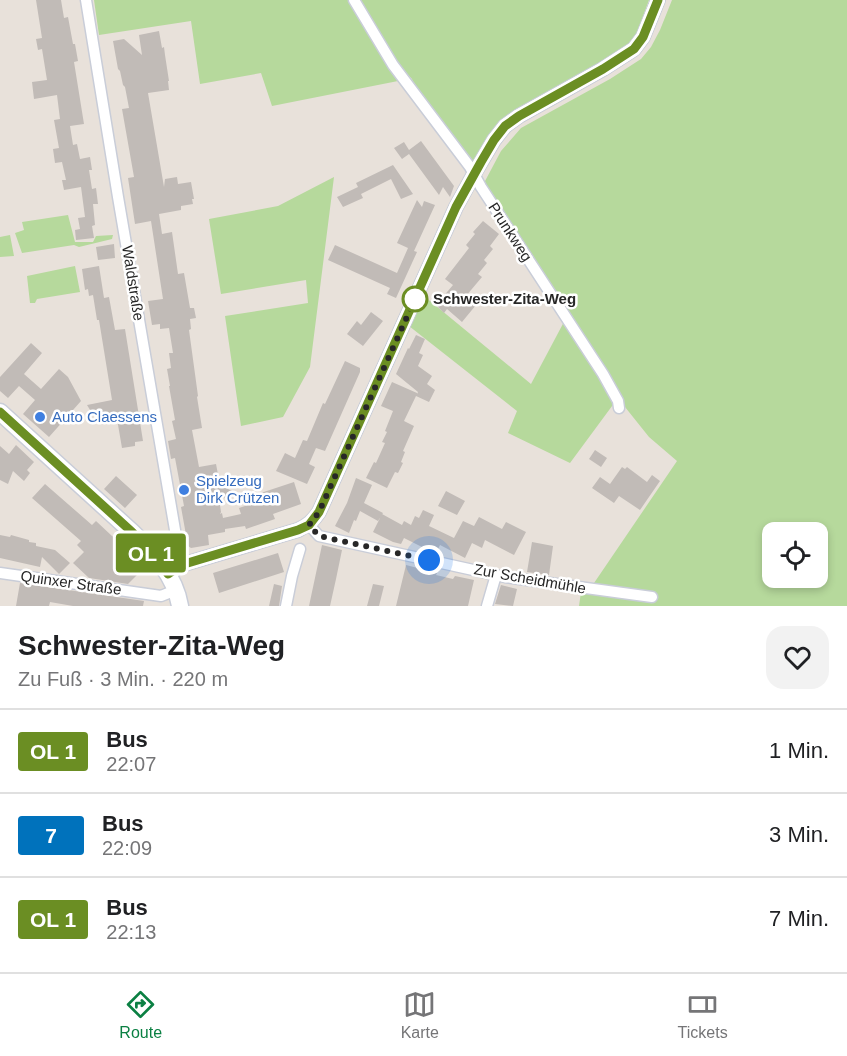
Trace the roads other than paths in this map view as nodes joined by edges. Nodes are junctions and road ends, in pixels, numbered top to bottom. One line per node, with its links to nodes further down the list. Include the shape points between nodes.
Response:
1 (86, 0): 9 (street, Waldstraße)
2 (354, 0): 4 (street, Prunkweg, via 393,65)
3 (658, 0): 4 (street, via 634,49 505,126)
4 (474, 174): 5 (street, Prunkweg, via 603,374); 7 (street, via 319,512)
5 (619, 408)
6 (0, 412): 9 (main road, via 132,532 161,564)
7 (309, 525): 9 (street); 11 (street, Zur Scheidmühle, via 319,536)
8 (300, 549): 14 (street)
9 (175, 570): 13 (main road)
10 (0, 573): 13 (street, Quinxer Straße)
11 (495, 575): 12 (street, Zur Scheidmühle); 15 (street)
12 (652, 597)
13 (178, 598)
14 (286, 606)
15 (487, 606)

